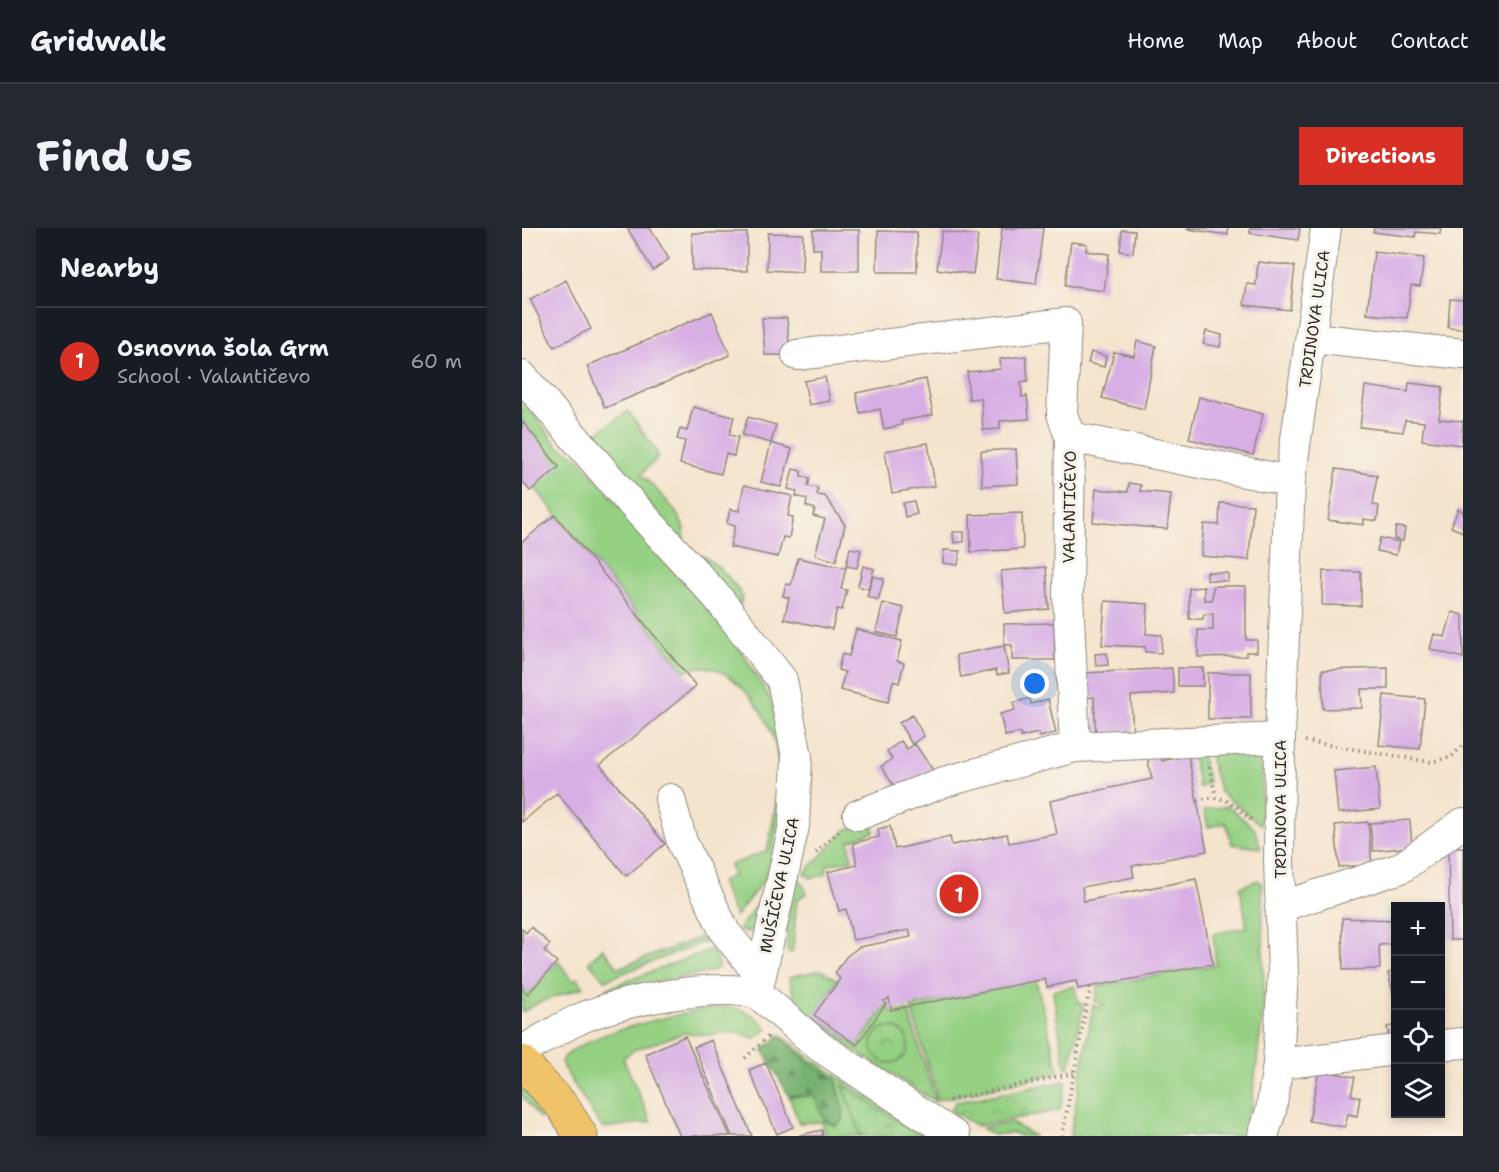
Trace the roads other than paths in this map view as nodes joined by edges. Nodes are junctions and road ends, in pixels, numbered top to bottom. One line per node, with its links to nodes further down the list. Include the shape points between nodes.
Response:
1 (1326, 228): 2 (street, TRDINOVA ULICA)
2 (1311, 338): 3 (street); 7 (street, TRDINOVA ULICA)
3 (1463, 354)
4 (796, 355): 6 (street, VALANTIČEVO, via 1066,323 1062,414)
5 (522, 375): 14 (street, MUŠIČEVA ULICA, via 718,598 782,680 797,757 794,826)
6 (1070, 437): 7 (street); 9 (street, VALANTIČEVO, via 1068,596)
7 (1290, 481): 8 (street, TRDINOVA ULICA)
8 (1280, 738): 9 (street); 13 (street, TRDINOVA ULICA)
9 (1075, 747): 11 (street, via 944,782)
10 (670, 799): 14 (street, via 682,842 725,932)
11 (858, 815)
12 (1463, 823): 13 (street, via 1401,868)
13 (1280, 907): 20 (street, TRDINOVA ULICA, via 1283,972)
14 (758, 983): 18 (street, via 599,1012); 22 (street, via 819,1046)
15 (1463, 1043): 16 (street)
16 (1445, 1045)
17 (1391, 1050): 20 (street)
18 (522, 1051)
19 (522, 1062): 21 (main road, via 562,1107)
20 (1278, 1064): 23 (street, TRDINOVA ULICA)
21 (581, 1136)
22 (955, 1136)
23 (1263, 1136)

